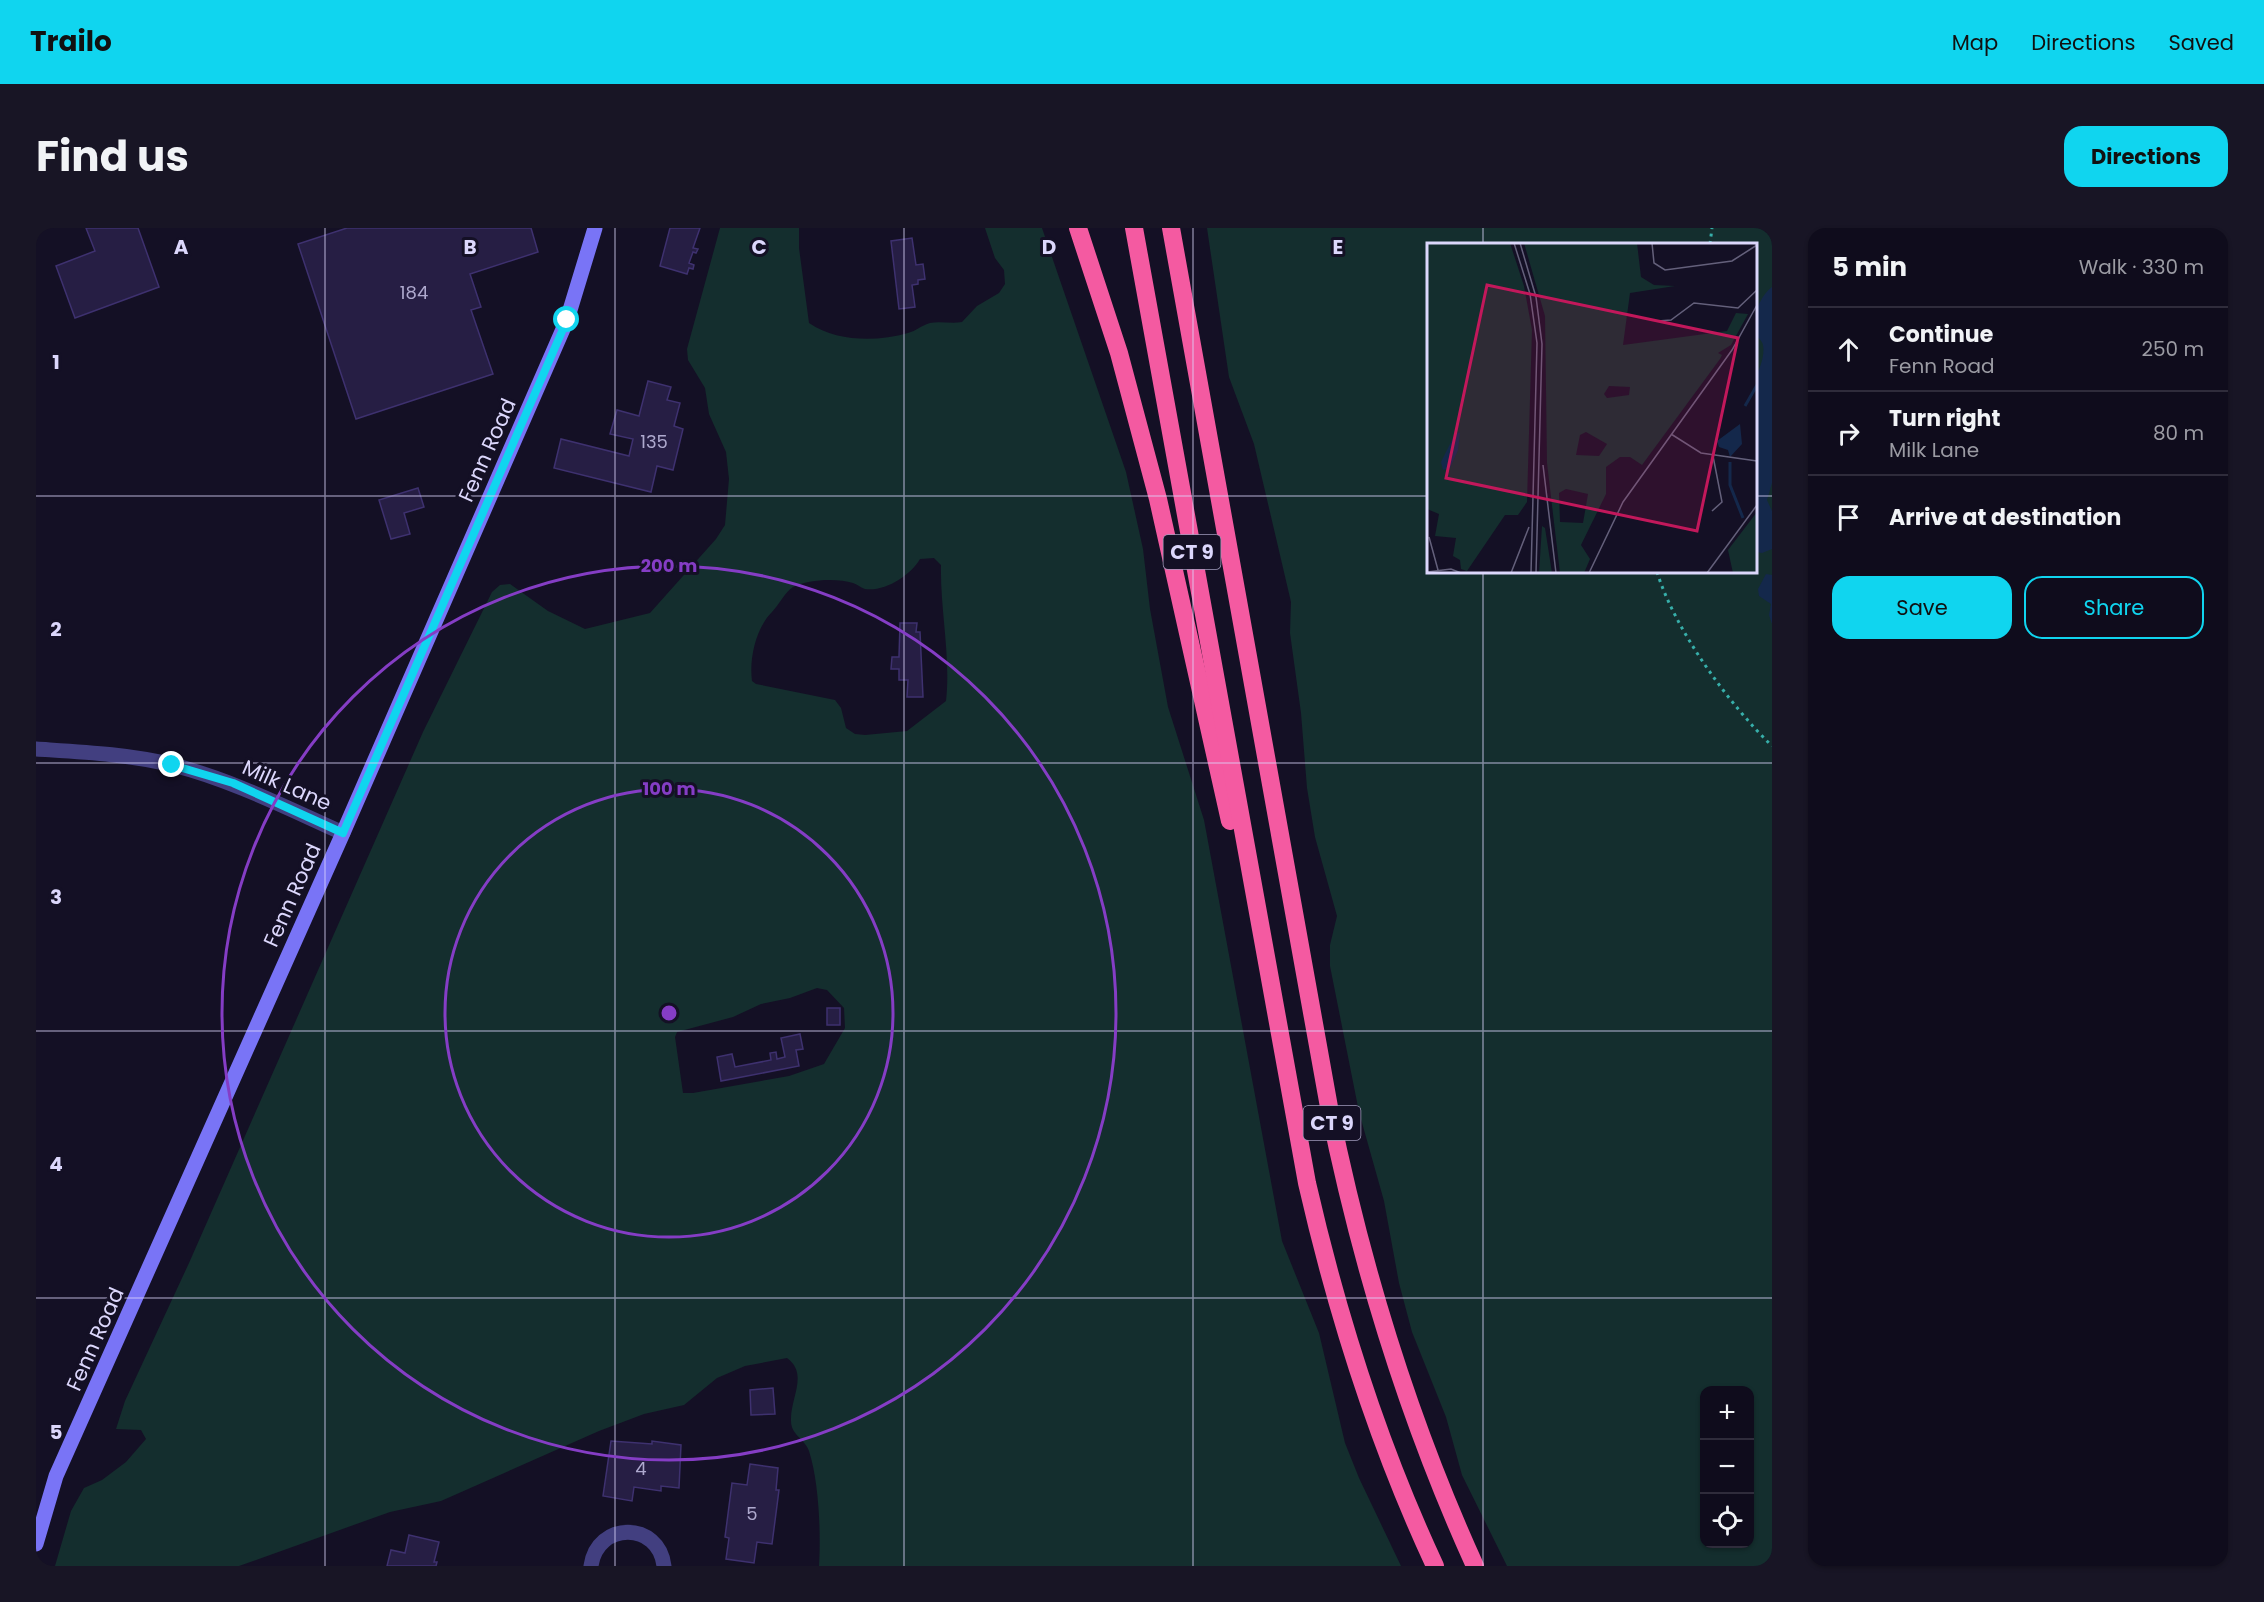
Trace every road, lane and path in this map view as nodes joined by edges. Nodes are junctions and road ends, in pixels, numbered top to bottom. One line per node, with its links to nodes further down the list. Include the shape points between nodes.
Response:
1 (595, 228): 10 (street, Fenn Road, via 567,320)
2 (1078, 228): 11 (highway, via 1130,393 1189,629 1222,794)
3 (1134, 228): 11 (highway, CT 9)
4 (1171, 228): 16 (highway, CT 9, via 1350,1208 1408,1402)
5 (1712, 228): 6 (path)
6 (1710, 243)
7 (1657, 573): 8 (path, via 1689,641)
8 (1772, 746)
9 (36, 749): 10 (street, Milk Lane, via 120,755 172,765 233,783)
10 (343, 833): 12 (street, Fenn Road, via 56,1476)
11 (1250, 875): 15 (highway, CT 9, via 1298,1137 1324,1252 1378,1424)
12 (36, 1544)
13 (591, 1566): 14 (street, via 598,1546 607,1537 631,1531 654,1541)
14 (664, 1566)
15 (1435, 1566)
16 (1475, 1566)

